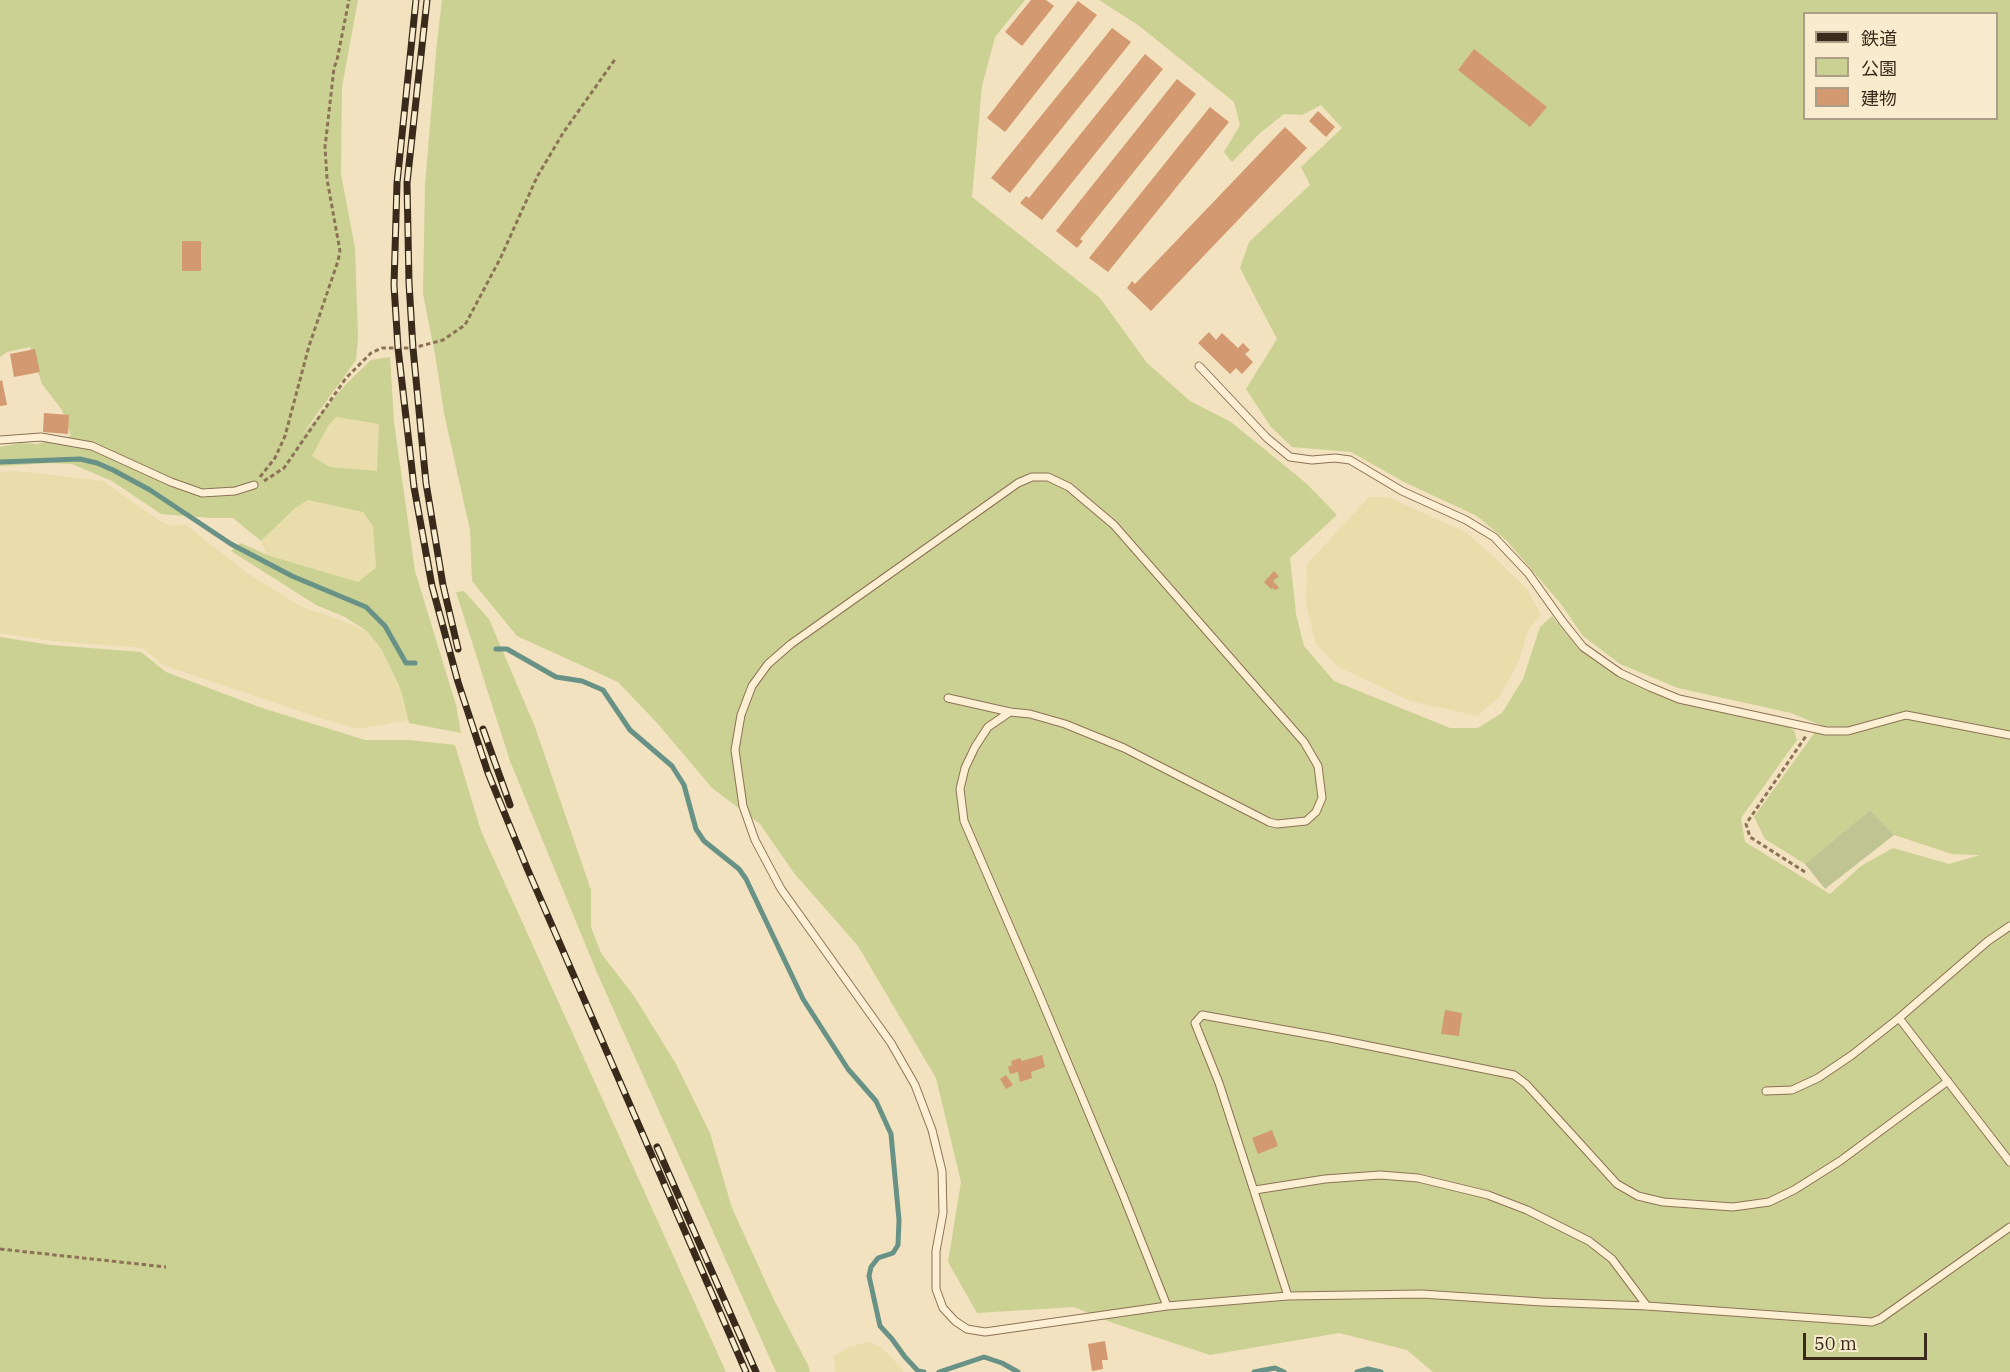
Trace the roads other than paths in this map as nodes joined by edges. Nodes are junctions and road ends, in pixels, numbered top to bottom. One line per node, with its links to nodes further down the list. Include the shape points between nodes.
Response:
1 (1199, 366): 6 (lane, via 1290,458 1350,460 1494,537 1528,573 1583,646 1620,673 1679,699 1826,731 1848,730 1906,715)
2 (0, 440): 3 (lane, via 41,437 92,446 202,493 235,491)
3 (254, 484)
4 (948, 698): 5 (lane)
5 (1010, 712): 15 (lane, via 988,727 965,768 960,789 964,821); 15 (lane, via 1065,724 1124,748 1277,824 1306,821 1316,812 1322,798 1318,766 1305,742 1114,525 1069,487 1048,477 1032,477 1018,483 791,644 768,664 752,686 741,715 735,750 743,806 755,840 781,889 891,1043 915,1085 932,1130 942,1171 943,1213 935,1273 943,1308 967,1329 985,1332)
6 (2010, 735)
7 (2010, 926): 8 (lane)
8 (1899, 1018): 9 (lane); 10 (lane, via 1818,1078 1792,1090)
9 (1948, 1081): 11 (lane); 12 (lane, via 1840,1161 1769,1202 1733,1207 1663,1202 1638,1196 1617,1184 1515,1075 1202,1016 1196,1023)
10 (1766, 1092)
11 (2010, 1162)
12 (1255, 1190): 14 (lane); 16 (lane, via 1325,1179 1380,1176 1418,1178 1488,1195 1589,1241 1612,1259)
13 (2010, 1227): 16 (lane, via 1872,1322)
14 (1288, 1296): 15 (lane); 16 (lane, via 1422,1294)
15 (1167, 1306)
16 (1647, 1306)

